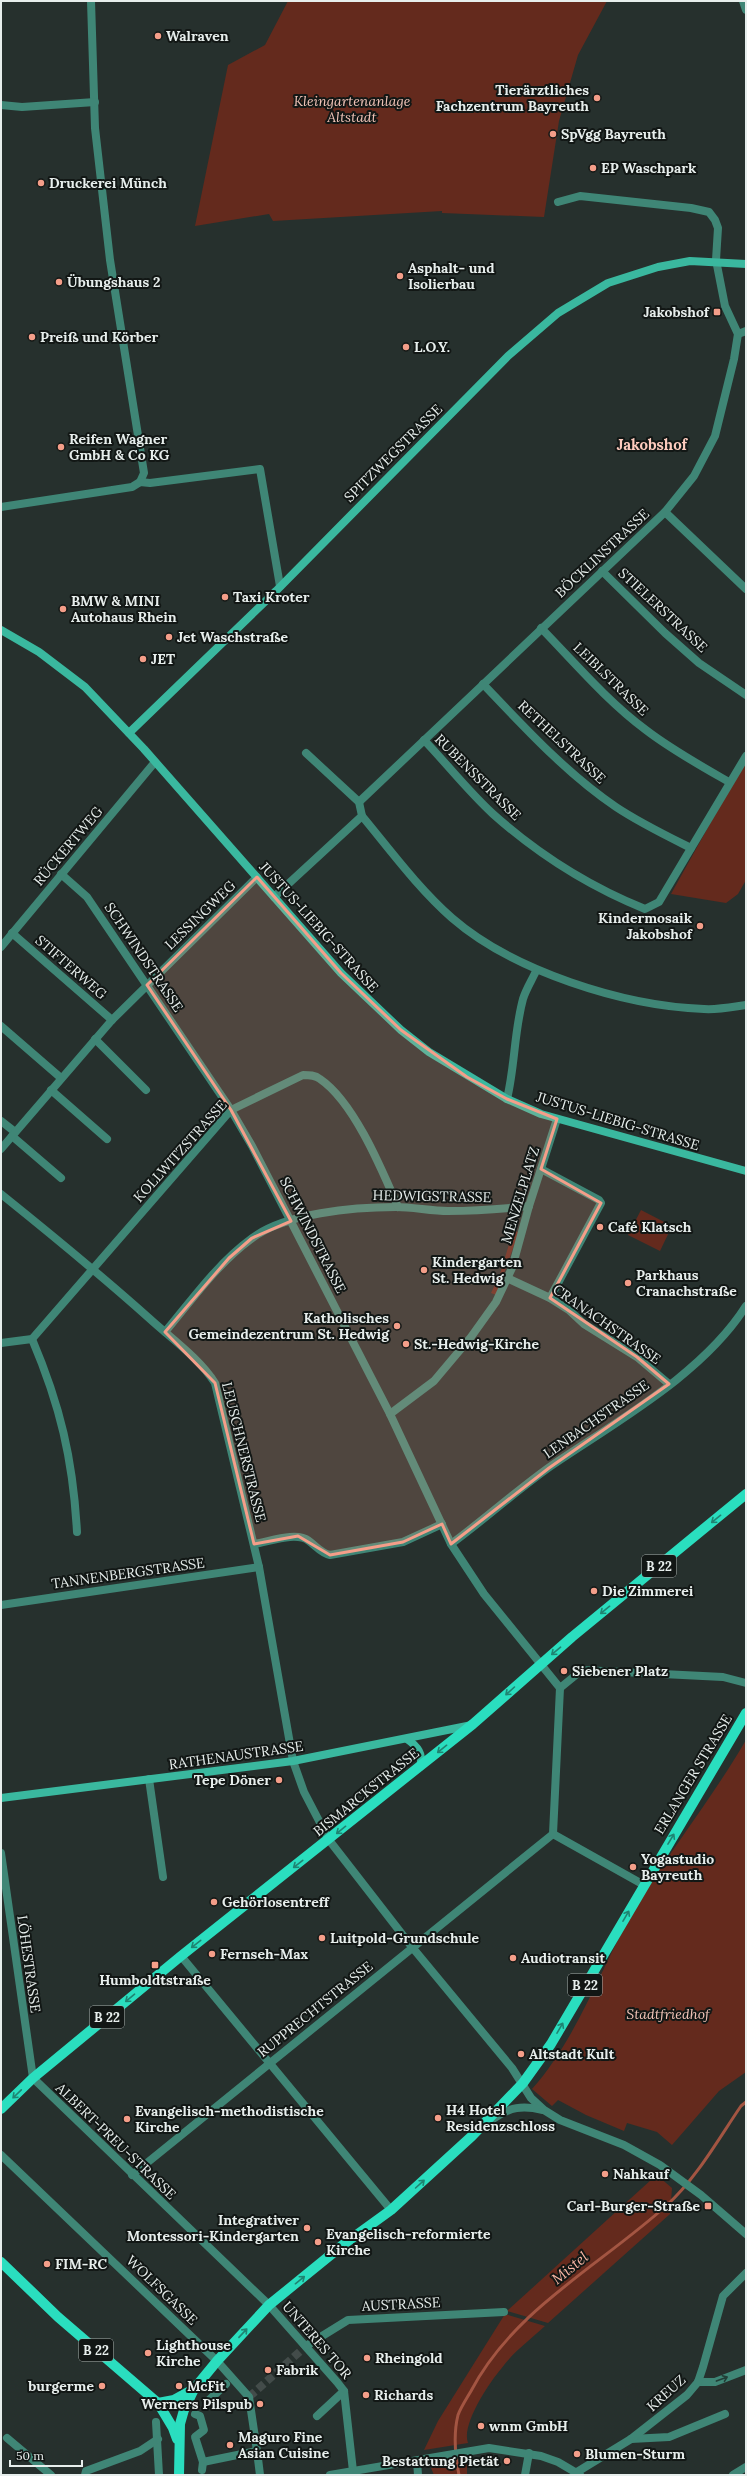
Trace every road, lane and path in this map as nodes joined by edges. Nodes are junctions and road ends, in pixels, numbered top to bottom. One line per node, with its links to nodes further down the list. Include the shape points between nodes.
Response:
1 (91, 1): 4 (street)
2 (743, 1): 3 (street)
3 (746, 10)
4 (95, 102): 5 (street, via 22,107); 10 (street, via 95,128 110,260 144,473)
5 (1, 105)
6 (558, 202): 7 (street, via 580,196 709,212 718,228)
7 (716, 260): 8 (main road, SPITZWEGSTRASSE); 9 (street, BÖCKLINSTRASSE, via 725,306); 14 (main road, SPITZWEGSTRASSE, via 690,261 636,273 608,283 558,313 503,362)
8 (746, 264)
9 (742, 333): 12 (street, BÖCKLINSTRASSE, via 715,436 694,476)
10 (140, 482): 11 (street, via 132,487); 14 (street, via 150,483 260,468)
11 (1, 506)
12 (665, 512): 13 (street, BÖCKLINSTRASSE); 15 (street)
13 (602, 571): 16 (street, BÖCKLINSTRASSE); 19 (street, STIELERSTRASSE, via 665,633 700,663)
14 (280, 586): 20 (main road, SPITZWEGSTRASSE)
15 (746, 589)
16 (541, 628): 18 (street, BÖCKLINSTRASSE); 25 (street, LEIBLSTRASSE, via 607,697 646,730)
17 (1, 630): 20 (main road, JUSTUS-LIEBIG-STRASSE, via 39,652 85,687)
18 (483, 684): 21 (street, BÖCKLINSTRASSE); 28 (street, RETHELSTRASSE, via 579,779 623,811)
19 (746, 695)
20 (129, 733): 24 (main road, JUSTUS-LIEBIG-STRASSE)
21 (424, 740): 26 (street, BÖCKLINSTRASSE); 28 (street, RUBENSSTRASSE, via 492,813 542,854 609,895 645,909 659,902)
22 (306, 752): 26 (street)
23 (746, 756): 25 (street)
24 (155, 762): 29 (street, RÜCKERTWEG); 30 (main road, JUSTUS-LIEBIG-STRASSE)
25 (729, 782): 28 (street)
26 (359, 802): 27 (street)
27 (362, 816): 31 (street); 34 (street, via 411,877 452,919)
28 (691, 848)
29 (61, 874): 32 (street, RÜCKERTWEG); 35 (street, SCHWINDSTRASSE, via 87,897)
30 (257, 877): 31 (main road, JUSTUS-LIEBIG-STRASSE); 35 (street, LESSINGWEG)
31 (274, 897): 43 (main road, JUSTUS-LIEBIG-STRASSE, via 341,973 396,1025 442,1060)
32 (12, 933): 33 (street, RÜCKERTWEG); 37 (street, STIFTERWEG)
33 (1, 947)
34 (536, 971): 36 (street, via 628,1000 705,1009); 43 (street, via 524,998)
35 (147, 986): 37 (street, LESSINGWEG); 44 (street, SCHWINDSTRASSE)
36 (746, 1005)
37 (112, 1020): 39 (street, LESSINGWEG)
38 (1, 1026): 40 (street)
39 (95, 1040): 40 (street, LESSINGWEG); 42 (street)
40 (61, 1078): 41 (street, LESSINGWEG)
41 (51, 1090): 47 (street, LESSINGWEG); 48 (street)
42 (146, 1090)
43 (507, 1099): 45 (main road, JUSTUS-LIEBIG-STRASSE)
44 (231, 1110): 55 (street, KOLLWITZSTRASSE, via 303,1075 320,1079 341,1102 368,1140); 56 (street, SCHWINDSTRASSE, via 274,1186); 57 (street, KOLLWITZSTRASSE)
45 (557, 1120): 50 (street, MENZELPLATZ); 51 (main road, JUSTUS-LIEBIG-STRASSE)
46 (1, 1121): 47 (street)
47 (13, 1134): 49 (street, LESSINGWEG); 52 (street)
48 (107, 1139)
49 (1, 1149)
50 (540, 1169): 54 (street, MENZELPLATZ); 59 (street, via 599,1200 601,1204)
51 (746, 1171)
52 (61, 1178)
53 (1, 1194): 57 (street, LEUSCHNERSTRASSE)
54 (529, 1206): 55 (street, HEDWIGSTRASSE, via 446,1211); 58 (street, MENZELPLATZ)
55 (398, 1207): 56 (street, HEDWIGSTRASSE, via 360,1208)
56 (290, 1221): 61 (street, HEDWIGSTRASSE, via 269,1228 252,1238 228,1258); 65 (street, SCHWINDSTRASSE)
57 (92, 1268): 61 (street, LEUSCHNERSTRASSE); 62 (street, KOLLWITZSTRASSE)
58 (507, 1278): 59 (street, CRANACHSTRASSE); 65 (street, MENZELPLATZ, via 496,1302 450,1363 434,1381)
59 (550, 1298): 64 (street, CRANACHSTRASSE, via 569,1310 584,1324 637,1357)
60 (746, 1306): 64 (street, LENBACHSTRASSE, via 708,1354)
61 (165, 1332): 69 (street, LEUSCHNERSTRASSE, via 209,1374 215,1383)
62 (32, 1339): 63 (street); 68 (street, via 51,1383 61,1418)
63 (1, 1343)
64 (669, 1384): 70 (street, LENBACHSTRASSE, via 549,1468)
65 (390, 1414): 67 (street, SCHWINDSTRASSE)
66 (746, 1494): 73 (main road, BISMARCKSTRASSE / B 22, one-way to 73)
67 (442, 1524): 69 (street, via 403,1542 330,1555 298,1536); 70 (street, SCHWINDSTRASSE)
68 (77, 1532)
69 (254, 1544): 71 (street, LEUSCHNERSTRASSE)
70 (451, 1544): 73 (street, SCHWINDSTRASSE, via 484,1594)
71 (259, 1567): 72 (street, TANNENBERGSTRASSE); 79 (street, LEUSCHNERSTRASSE)
72 (1, 1605)
73 (540, 1665): 75 (street); 77 (main road, BISMARCKSTRASSE / B 22, one-way to 77)
74 (746, 1684): 75 (street, via 723,1677 582,1670)
75 (560, 1688): 83 (street)
76 (746, 1713): 87 (main road, ERLANGER STRASSE / B 22, one-way to 76)
77 (473, 1724): 78 (main road, RATHENAUSTRASSE); 80 (main road, BISMARCKSTRASSE / B 22, one-way to 80)
78 (407, 1739): 79 (main road, RATHENAUSTRASSE); 80 (main road, via 422,1756)
79 (293, 1761): 81 (main road, RATHENAUSTRASSE); 84 (street, LEUSCHNERSTRASSE, via 304,1792)
80 (420, 1767): 84 (main road, BISMARCKSTRASSE / B 22, one-way to 84)
81 (149, 1779): 82 (main road, RATHENAUSTRASSE); 86 (street)
82 (1, 1798)
83 (553, 1834): 87 (street); 88 (street, RUPPRECHTSTRASSE)
84 (329, 1840): 88 (street, LEUSCHNERSTRASSE); 89 (main road, BISMARCKSTRASSE / B 22, one-way to 89)
85 (1, 1853): 91 (street, LÖHESTRASSE)
86 (163, 1877)
87 (644, 1885): 92 (main road, ERLANGER STRASSE / B 22, one-way to 87, via 551,2044)
88 (412, 1947): 90 (street, RUPPRECHTSTRASSE); 92 (street, LEUSCHNERSTRASSE)
89 (181, 1956): 90 (street); 91 (main road, BISMARCKSTRASSE / B 22, one-way to 91)
90 (270, 2063): 97 (street, RUPPRECHTSTRASSE); 98 (street)
91 (33, 2078): 93 (main road, BISMARCKSTRASSE / B 22, one-way to 93); 97 (street, ALBERT-PREU-STRASSE)
92 (523, 2083): 94 (street, via 531,2098); 95 (main road, ERLANGER STRASSE / B 22)
93 (1, 2109)
94 (544, 2110): 95 (street, ERLANGER STRASSE, via 527,2106 514,2107); 99 (street, via 560,2120 624,2146 663,2168 701,2195)
95 (480, 2129): 98 (main road, ERLANGER STRASSE / B 22, one-way to 95)
96 (1, 2155): 105 (street, WOLFSGASSE)
97 (132, 2175): 102 (street, ALBERT-PREU-STRASSE)
98 (391, 2210): 102 (main road, ERLANGER STRASSE / B 22, one-way to 98, via 344,2244)
99 (746, 2234)
100 (1, 2262): 112 (main road, B 22, via 58,2317)
101 (746, 2273): 107 (street, via 723,2296)
102 (269, 2305): 104 (street, UNTERES TOR); 105 (main road, ERLANGER STRASSE / B 22, one-way to 102)
103 (504, 2312): 104 (street, AUSTRASSE, via 348,2320)
104 (306, 2346): 110 (street, UNTERES TOR)
105 (217, 2361): 109 (main road, ERLANGER STRASSE / B 22); 121 (street, WOLFSGASSE, via 249,2397)
106 (746, 2370): 107 (street, KREUZ, one-way to 106, via 715,2382)
107 (698, 2382): 119 (street, KREUZ, via 687,2395)
108 (226, 2384): 111 (street)
109 (194, 2389): 112 (main road, B 22, via 174,2400); 120 (main road, B 22, via 180,2424)
110 (344, 2391): 115 (street, UNTERES TOR); 126 (street, UNTERES TOR)
111 (208, 2401)
112 (158, 2403): 120 (main road, B 22)
113 (195, 2414): 125 (street, via 200,2416 204,2430 195,2437)
114 (725, 2414): 119 (street, KREUZ, via 669,2437)
115 (317, 2416)
116 (156, 2422): 118 (street)
117 (7, 2438): 128 (street)
118 (158, 2439): 129 (street, via 140,2451 86,2471); 130 (street)
119 (631, 2439): 127 (street, KREUZ)
120 (179, 2443): 131 (main road, B 22)
121 (257, 2451): 125 (street); 132 (street, WOLFSGASSE)
122 (529, 2453): 123 (street, via 489,2448); 127 (street, via 558,2462); 135 (street)
123 (420, 2460): 126 (street); 134 (street)
124 (746, 2467): 136 (street)
125 (204, 2469)
126 (352, 2471): 133 (street)
127 (579, 2474)
128 (51, 2475)
129 (85, 2475)
130 (159, 2475)
131 (179, 2475)
132 (260, 2475)
133 (330, 2475)
134 (418, 2475)
135 (525, 2475)
136 (733, 2475)

